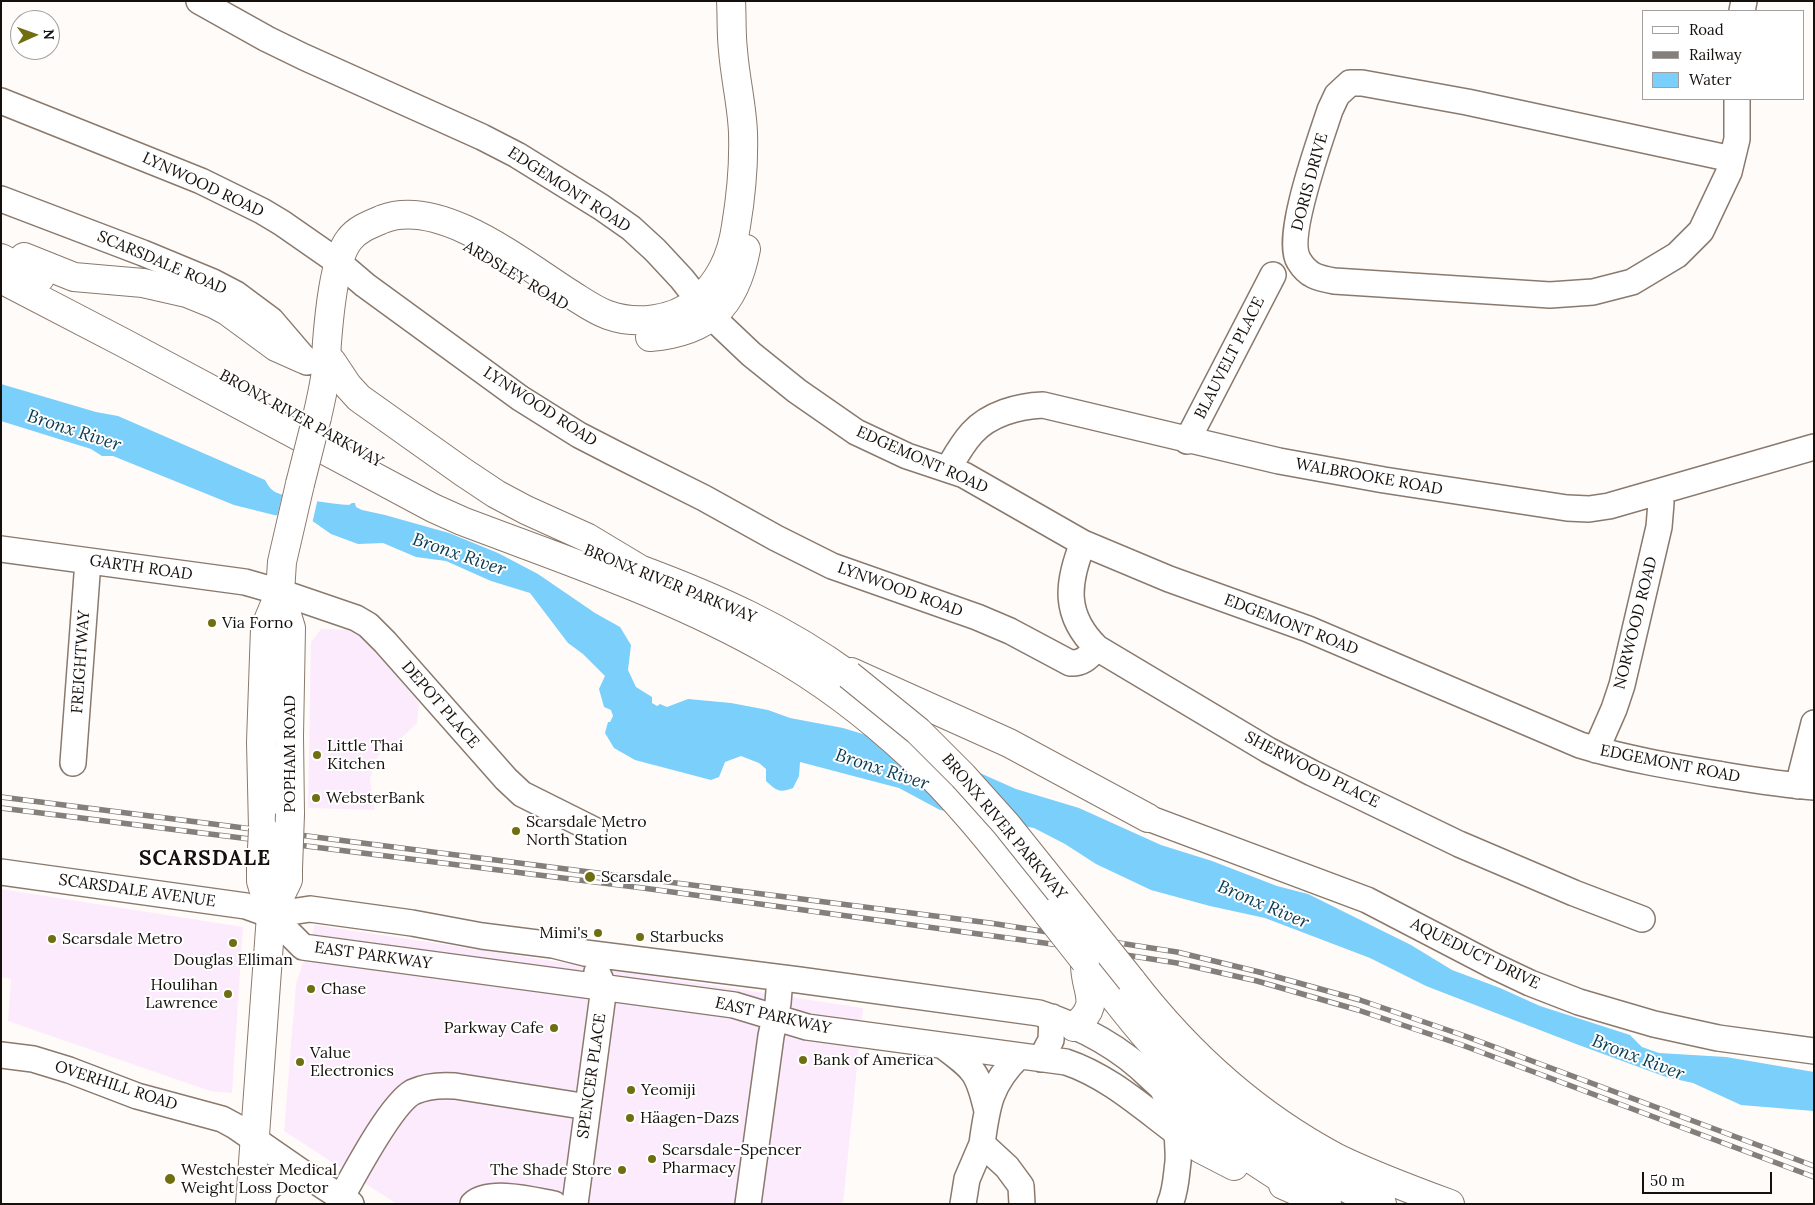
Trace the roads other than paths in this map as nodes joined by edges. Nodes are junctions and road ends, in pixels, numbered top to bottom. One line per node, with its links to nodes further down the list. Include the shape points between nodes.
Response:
1 (199, 1): 12 (street, EDGEMONT ROAD, via 304,58 450,122 532,163 631,228 682,279)
2 (733, 1): 12 (main road, ARDSLEY ROAD, via 732,48 743,135 738,210 726,262 714,282)
3 (1737, 100): 5 (street, DORIS DRIVE, via 1737,139)
4 (1, 101): 9 (street, LYNWOOD ROAD, via 237,197 282,223)
5 (1732, 159): 5 (street, DORIS DRIVE, via 1701,232 1677,255 1632,282 1593,292 1550,295 1334,281 1314,277 1298,260 1295,241 1297,220 1330,110 1337,95 1350,83 1467,102)
6 (1, 199): 13 (street, SCARSDALE ROAD, via 143,253 236,294 271,320)
7 (1, 250): 13 (main road, via 74,277 150,284 186,293 227,311 276,347)
8 (1, 258): 22 (main road, BRONX RIVER PARKWAY, via 421,483 495,516)
9 (345, 267): 12 (main road, ARDSLEY ROAD, via 367,242 391,230 418,229 469,246 586,320 620,334 645,338 696,327); 14 (main road, ARDSLEY ROAD, via 341,343); 24 (street, LYNWOOD ROAD, via 365,285 550,417 806,554 862,578 938,602 1010,631 1070,662 1086,659)
10 (1273, 275): 15 (street, BLAUVELT PLACE)
11 (1, 280): 25 (main road, BRONX RIVER PARKWAY, via 411,497 462,521 612,577 693,612 771,652)
12 (705, 308): 17 (street, EDGEMONT ROAD, via 751,354 856,432 907,456)
13 (304, 359): 14 (street, SCARSDALE ROAD)
14 (329, 369): 22 (main road, via 359,398 481,484); 23 (main road, POPHAM ROAD, bridge, via 282,562)
15 (1187, 440): 17 (street, WALBROOKE ROAD, via 1062,409 1027,406 995,417 976,429); 18 (street, WALBROOKE ROAD, via 1246,455 1546,506 1589,509)
16 (1814, 447): 18 (street, WALBROOKE ROAD)
17 (948, 469): 19 (street, EDGEMONT ROAD, via 968,477)
18 (1660, 492): 27 (street, NORWOOD ROAD, via 1659,527 1624,676)
19 (1083, 543): 24 (street, SHERWOOD PLACE, via 1071,580 1071,600 1075,618); 27 (street, EDGEMONT ROAD, via 1169,580 1308,629)
20 (1, 549): 21 (street, GARTH ROAD)
21 (88, 561): 23 (street, GARTH ROAD, via 245,582); 28 (street, FREIGHTWAY)
22 (644, 570): 25 (main road, BRONX RIVER PARKWAY, via 762,620)
23 (280, 592): 31 (street, DEPOT PLACE, via 356,618 368,626 522,794); 33 (main road, POPHAM ROAD, bridge, via 265,628 261,742 261,881); 33 (main road, POPHAM ROAD, bridge, via 291,628 290,814 288,880)
24 (1097, 648): 34 (street, SHERWOOD PLACE, via 1305,770 1459,844)
25 (839, 678): 30 (main road, via 1009,742); 39 (main road, BRONX RIVER PARKWAY, bridge, via 887,734 933,777 981,830); 69 (main road, BRONX RIVER PARKWAY, bridge, via 918,731 964,776 1165,1023 1209,1068 1258,1108 1311,1143 1396,1184)
26 (1814, 723): 29 (street)
27 (1596, 750): 29 (street, EDGEMONT ROAD, via 1664,765)
28 (73, 763)
29 (1806, 787)
30 (1148, 818): 45 (street, AQUEDUCT DRIVE, via 1367,900 1492,965 1580,1002 1654,1024 1718,1038)
31 (594, 830)
32 (1, 872): 33 (street, SCARSDALE AVENUE, via 238,904)
33 (271, 914): 35 (street, EAST PARKWAY, via 310,909); 38 (street, EAST PARKWAY, via 302,947); 52 (main road, POPHAM ROAD)
34 (1642, 919)
35 (412, 923): 36 (street, EAST PARKWAY); 38 (street, via 400,940)
36 (585, 953): 37 (street, EAST PARKWAY); 41 (street)
37 (626, 958): 40 (street, EAST PARKWAY); 41 (street, SPENCER PLACE)
38 (397, 959): 41 (street, EAST PARKWAY)
39 (1089, 969): 43 (main road, via 1091,1007 1086,1016); 68 (main road, BRONX RIVER PARKWAY, via 1156,1048 1226,1114 1306,1168)
40 (780, 978): 42 (street); 43 (street, EAST PARKWAY, via 1039,1013)
41 (614, 988): 42 (street, EAST PARKWAY, via 734,1005); 49 (street, SPENCER PLACE)
42 (775, 1017): 44 (street, EAST PARKWAY, via 812,1028); 62 (street)
43 (1063, 1022): 47 (street, via 1063,1039); 48 (street, EAST PARKWAY, via 1126,1055)
44 (943, 1046): 47 (street, EAST PARKWAY); 50 (street, via 965,1062 978,1077)
45 (1814, 1051)
46 (1, 1055): 52 (street, OVERHILL ROAD, via 33,1058 137,1096 222,1119)
47 (1040, 1059): 48 (street, EAST PARKWAY, via 1075,1065 1128,1095); 50 (street, via 1007,1068 993,1090)
48 (1159, 1104): 51 (street); 55 (main road, via 1213,1134); 65 (street, via 1164,1142)
49 (588, 1107): 56 (street, via 455,1086 424,1088 406,1097 396,1108 360,1164); 61 (street, SPENCER PLACE)
50 (986, 1111): 53 (street)
51 (1177, 1133): 55 (main road, via 1216,1158); 66 (street, via 1179,1151)
52 (254, 1140): 54 (street, OVERHILL ROAD); 57 (main road, POPHAM ROAD)
53 (982, 1144): 63 (street, via 967,1179); 64 (street, via 1007,1167 1021,1186)
54 (300, 1172): 56 (street, OVERHILL ROAD); 58 (street, via 277,1180 265,1191)
55 (1300, 1191): 67 (main road)
56 (346, 1201)
57 (250, 1204)
58 (262, 1204)
59 (473, 1204): 60 (street, via 484,1197 495,1196)
60 (554, 1204)
61 (575, 1204)
62 (748, 1204)
63 (963, 1204)
64 (1022, 1204)
65 (1163, 1204)
66 (1170, 1204)
67 (1327, 1204)
68 (1382, 1204)
69 (1450, 1204)

